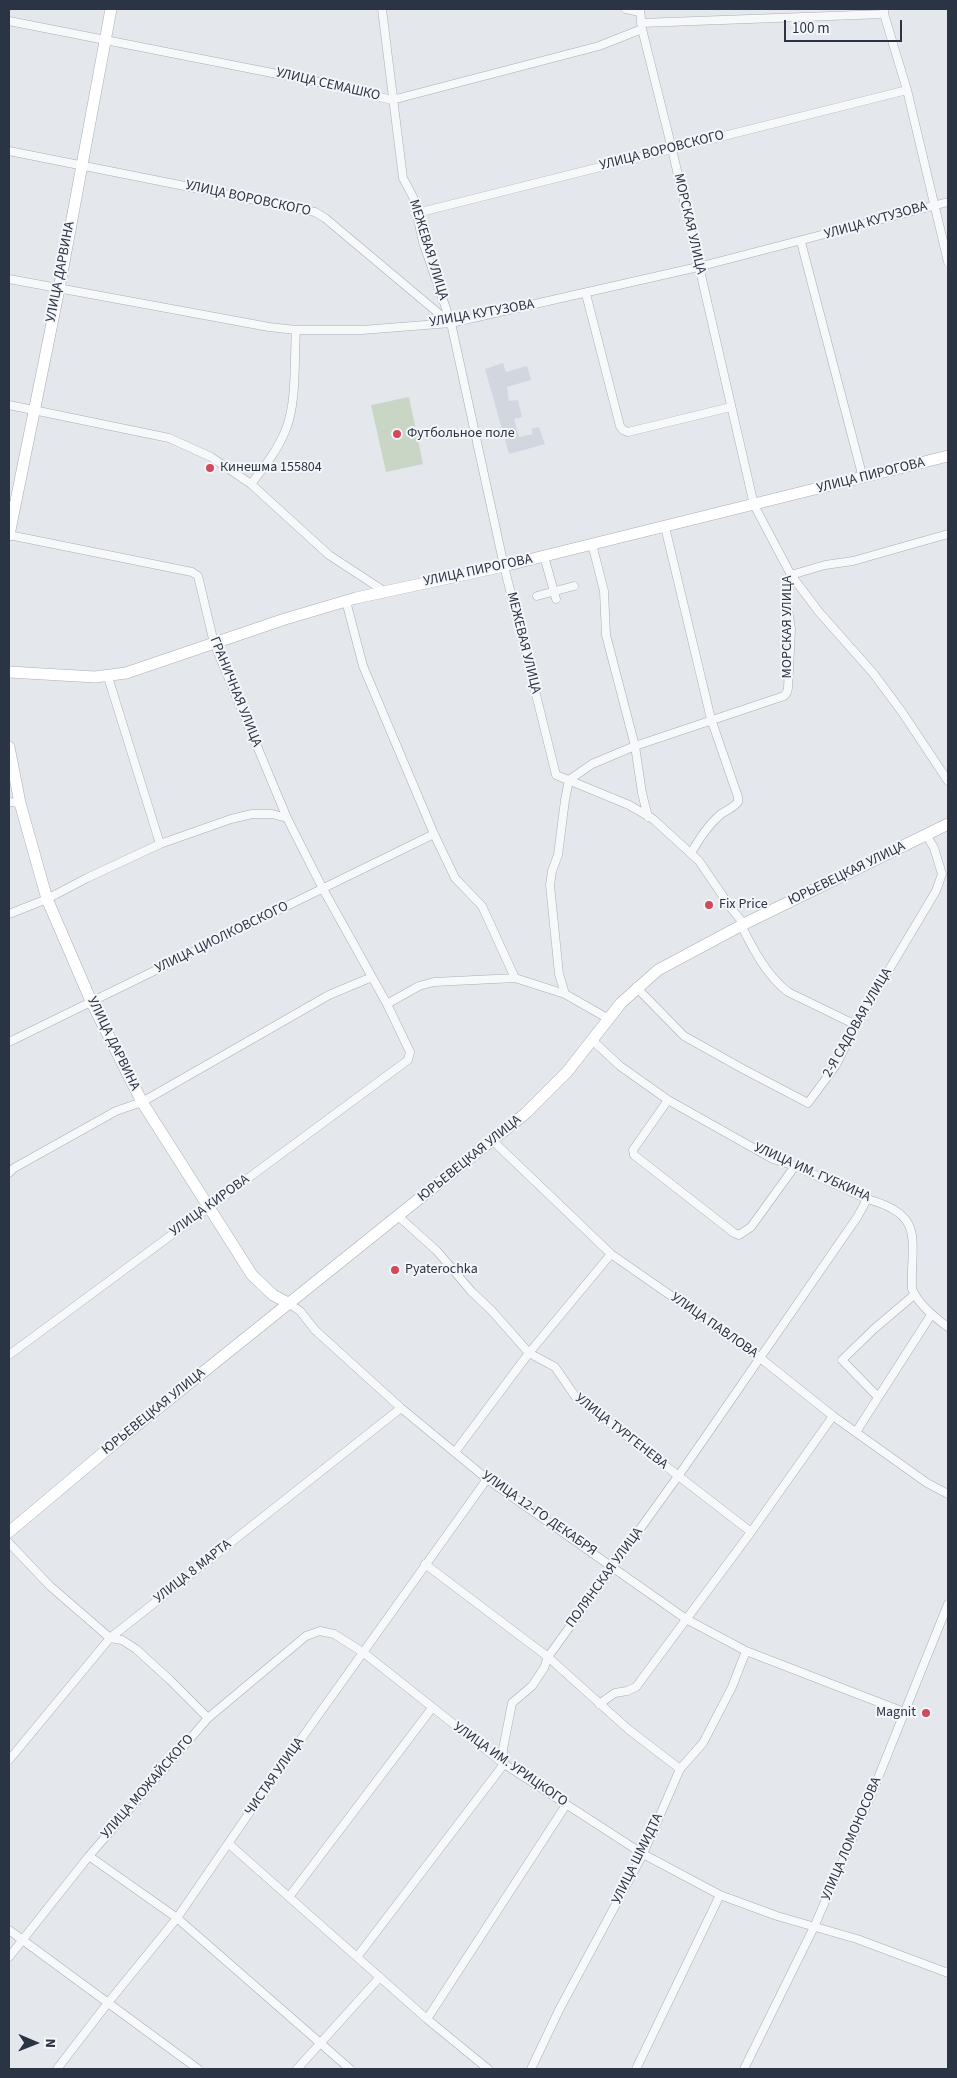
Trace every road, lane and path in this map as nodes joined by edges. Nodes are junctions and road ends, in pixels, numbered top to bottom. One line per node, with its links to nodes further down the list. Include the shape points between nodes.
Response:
1 (111, 9): 8 (street, УЛИЦА ДАРВИНА)
2 (382, 9): 10 (street, МЕЖЕВАЯ УЛИЦА)
3 (626, 9): 4 (street)
4 (640, 10): 7 (street, МОРСКАЯ УЛИЦА)
5 (884, 12): 7 (street, УЛИЦА СЕМАШКО); 9 (street)
6 (9, 22): 8 (street, УЛИЦА СЕМАШКО)
7 (642, 26): 10 (street, УЛИЦА СЕМАШКО, via 599,46); 11 (street, МОРСКАЯ УЛИЦА)
8 (105, 39): 10 (street, УЛИЦА СЕМАШКО); 13 (street, УЛИЦА ДАРВИНА)
9 (907, 90): 11 (street, УЛИЦА ВОРОВСКОГО); 15 (street)
10 (392, 100): 16 (street, МЕЖЕВАЯ УЛИЦА, via 403,178)
11 (672, 148): 16 (street, УЛИЦА ВОРОВСКОГО); 19 (street, МОРСКАЯ УЛИЦА)
12 (9, 151): 13 (street, УЛИЦА ВОРОВСКОГО)
13 (82, 164): 21 (street, УЛИЦА ДАРВИНА); 23 (street, УЛИЦА ВОРОВСКОГО, via 315,212)
14 (948, 202): 15 (street, УЛИЦА КУТУЗОВА)
15 (934, 205): 17 (street, УЛИЦА КУТУЗОВА); 18 (street)
16 (417, 213): 23 (street, МЕЖЕВАЯ УЛИЦА, via 422,242)
17 (801, 242): 19 (street, УЛИЦА КУТУЗОВА); 29 (street)
18 (948, 262)
19 (698, 267): 22 (street, УЛИЦА КУТУЗОВА); 26 (street, МОРСКАЯ УЛИЦА)
20 (9, 279): 21 (street, УЛИЦА КУТУЗОВА)
21 (59, 289): 24 (street, УЛИЦА КУТУЗОВА); 27 (street, УЛИЦА ДАРВИНА)
22 (586, 294): 23 (street, УЛИЦА КУТУЗОВА); 26 (street, via 623,430 628,432)
23 (451, 323): 24 (street, УЛИЦА КУТУЗОВА, via 362,330); 37 (street, МЕЖЕВАЯ УЛИЦА)
24 (296, 330): 30 (street, via 287,428 274,453)
25 (9, 405): 27 (street)
26 (731, 407): 31 (street, МОРСКАЯ УЛИЦА)
27 (34, 410): 30 (street, via 169,438 211,457); 34 (street, УЛИЦА ДАРВИНА)
28 (948, 456): 29 (street, УЛИЦА ПИРОГОВА)
29 (863, 478): 31 (street, УЛИЦА ПИРОГОВА)
30 (251, 484): 40 (street, via 330,555)
31 (754, 505): 32 (street, УЛИЦА ПИРОГОВА); 38 (street, МОРСКАЯ УЛИЦА)
32 (665, 527): 35 (street, УЛИЦА ПИРОГОВА); 47 (street)
33 (948, 534): 38 (street)
34 (9, 535): 44 (street, ГРАНИЧНАЯ УЛИЦА, via 196,573)
35 (592, 544): 36 (street, УЛИЦА ПИРОГОВА); 48 (street, via 604,591 606,635)
36 (544, 556): 37 (street, УЛИЦА ПИРОГОВА); 41 (street)
37 (504, 566): 40 (street, УЛИЦА ПИРОГОВА); 50 (street, МЕЖЕВАЯ УЛИЦА, via 556,775)
38 (791, 575): 47 (street, МОРСКАЯ УЛИЦА, via 786,585 791,628 788,692); 51 (street, via 873,673)
39 (574, 586): 41 (street)
40 (384, 591): 43 (street, УЛИЦА ПИРОГОВА)
41 (555, 595): 42 (street)
42 (537, 596)
43 (346, 601): 44 (street, УЛИЦА ПИРОГОВА); 56 (street, via 363,666)
44 (214, 643): 46 (street, УЛИЦА ПИРОГОВА); 54 (street, ГРАНИЧНАЯ УЛИЦА)
45 (9, 672): 46 (street, УЛИЦА ПИРОГОВА)
46 (108, 677): 58 (street)
47 (711, 719): 48 (street, МОРСКАЯ УЛИЦА); 59 (street, via 738,802 706,828)
48 (635, 746): 50 (street, МОРСКАЯ УЛИЦА, via 592,764); 53 (street)
49 (9, 747): 52 (street, УЛИЦА ДАРВИНА)
50 (569, 780): 53 (street, МЕЖЕВАЯ УЛИЦА, via 629,805); 67 (street, via 558,855 550,885 559,974)
51 (948, 781)
52 (14, 802): 61 (street, УЛИЦА ДАРВИНА)
53 (648, 817): 59 (street, МЕЖЕВАЯ УЛИЦА)
54 (287, 818): 58 (street, via 272,814 231,818); 60 (street)
55 (948, 824): 57 (street, ЮРЬЕВЕЦКАЯ УЛИЦА)
56 (434, 834): 60 (street, УЛИЦА ЦИОЛКОВСКОГО); 65 (street, via 455,878 482,906)
57 (926, 834): 63 (street, ЮРЬЕВЕЦКАЯ УЛИЦА); 71 (street, 2-Я САДОВАЯ УЛИЦА, via 942,874 936,891)
58 (160, 844): 61 (street)
59 (691, 853): 63 (street, МЕЖЕВАЯ УЛИЦА)
60 (323, 889): 64 (street); 68 (street, УЛИЦА ЦИОЛКОВСКОГО)
61 (47, 899): 62 (street); 68 (street, УЛИЦА ДАРВИНА)
62 (9, 914)
63 (743, 924): 66 (street, ЮРЬЕВЕЦКАЯ УЛИЦА, via 667,964); 71 (street, МЕЖЕВАЯ УЛИЦА, via 753,949 778,985)
64 (372, 977): 69 (street); 75 (street, via 329,995)
65 (514, 978): 67 (street); 69 (street, via 434,982 419,986)
66 (636, 987): 70 (street, ЮРЬЕВЕЦКАЯ УЛИЦА); 71 (street, 2-Я САДОВАЯ УЛИЦА, via 684,1036 808,1103 836,1065)
67 (565, 994): 70 (street)
68 (91, 1001): 73 (street, УЛИЦА ЦИОЛКОВСКОГО); 75 (street, УЛИЦА ДАРВИНА)
69 (387, 1004): 80 (street, УЛИЦА КИРОВА, via 410,1052 408,1060)
70 (607, 1018): 72 (street, ЮРЬЕВЕЦКАЯ УЛИЦА)
71 (856, 1025)
72 (591, 1039): 74 (street, УЛИЦА ИМ. ГУБКИНА, via 620,1066); 76 (street, ЮРЬЕВЕЦКАЯ УЛИЦА, via 547,1094)
73 (9, 1042)
74 (668, 1100): 77 (street, УЛИЦА ИМ. ГУБКИНА, via 773,1159); 77 (street, via 632,1150 634,1155 734,1233 739,1234 751,1227)
75 (142, 1102): 78 (street, via 116,1111); 80 (street, УЛИЦА ДАРВИНА)
76 (493, 1141): 81 (street, ЮРЬЕВЕЦКАЯ УЛИЦА); 82 (street, УЛИЦА ПАВЛОВА)
77 (795, 1166): 79 (street, УЛИЦА ИМ. ГУБКИНА)
78 (9, 1173)
79 (867, 1198): 83 (street, УЛИЦА ИМ. ГУБКИНА, via 893,1209 910,1226 914,1241); 89 (street, ПОЛЯНСКАЯ УЛИЦА, via 858,1216)
80 (208, 1208): 84 (street, УЛИЦА ДАРВИНА, via 252,1275 273,1295); 88 (street, УЛИЦА КИРОВА)
81 (398, 1216): 84 (street, ЮРЬЕВЕЦКАЯ УЛИЦА); 87 (street, УЛИЦА ТУРГЕНЕВА, via 437,1251)
82 (611, 1254): 87 (street); 89 (street, УЛИЦА ПАВЛОВА)
83 (914, 1295): 85 (street); 90 (street, via 842,1360)
84 (288, 1303): 91 (street, УЛИЦА 12-ГО ДЕКАБРЯ); 98 (street, ЮРЬЕВЕЦКАЯ УЛИЦА)
85 (931, 1315): 86 (street); 90 (street)
86 (948, 1327)
87 (529, 1354): 94 (street); 95 (street, УЛИЦА ТУРГЕНЕВА, via 555,1367 575,1396)
88 (9, 1355)
89 (759, 1357): 92 (street, УЛИЦА ПАВЛОВА); 95 (street, ПОЛЯНСКАЯ УЛИЦА)
90 (878, 1398): 93 (street)
91 (401, 1408): 94 (street, УЛИЦА 12-ГО ДЕКАБРЯ); 106 (street, УЛИЦА 8 МАРТА)
92 (833, 1416): 93 (street, УЛИЦА ПАВЛОВА); 99 (street)
93 (856, 1432): 97 (street, УЛИЦА ПАВЛОВА, via 927,1483)
94 (454, 1452): 96 (street, УЛИЦА 12-ГО ДЕКАБРЯ)
95 (678, 1477): 99 (street, УЛИЦА ТУРГЕНЕВА); 102 (street, ПОЛЯНСКАЯ УЛИЦА)
96 (487, 1479): 101 (street, ЧИСТАЯ УЛИЦА); 102 (street, УЛИЦА 12-ГО ДЕКАБРЯ)
97 (948, 1494)
98 (9, 1532)
99 (751, 1532): 104 (street)
100 (9, 1543): 106 (street, via 50,1586)
101 (425, 1564): 108 (street, ЧИСТАЯ УЛИЦА); 109 (street)
102 (612, 1567): 104 (street, УЛИЦА 12-ГО ДЕКАБРЯ); 109 (street, ПОЛЯНСКАЯ УЛИЦА)
103 (948, 1604): 112 (street, УЛИЦА ЛОМОНОСОВА)
104 (686, 1619): 107 (street, УЛИЦА 12-ГО ДЕКАБРЯ); 110 (street, via 636,1687 615,1693)
105 (306, 1636): 108 (street, УЛИЦА ИМ. УРИЦКОГО, via 320,1631 334,1634); 113 (street, УЛИЦА МОЖАЙСКОГО)
106 (110, 1638): 113 (street, via 122,1640 136,1649); 114 (street, УЛИЦА 8 МАРТА)
107 (746, 1651): 112 (street, УЛИЦА 12-ГО ДЕКАБРЯ); 116 (street, УЛИЦА ШМИДТА, via 732,1687 703,1743)
108 (364, 1653): 111 (street, УЛИЦА ИМ. УРИЦКОГО); 118 (street, ЧИСТАЯ УЛИЦА)
109 (548, 1657): 110 (street); 115 (street, ПОЛЯНСКАЯ УЛИЦА, via 532,1686 512,1703 503,1749)
110 (600, 1704): 116 (street)
111 (432, 1708): 115 (street, УЛИЦА ИМ. УРИЦКОГО); 122 (street)
112 (904, 1712): 124 (street, УЛИЦА ЛОМОНОСОВА)
113 (208, 1718): 120 (street, УЛИЦА МОЖАЙСКОГО)
114 (9, 1760)
115 (504, 1764): 117 (street, УЛИЦА ИМ. УРИЦКОГО); 128 (street)
116 (680, 1769): 119 (street, УЛИЦА ШМИДТА)
117 (566, 1805): 119 (street, УЛИЦА ИМ. УРИЦКОГО); 132 (street)
118 (229, 1844): 122 (street); 123 (street, ЧИСТАЯ УЛИЦА)
119 (644, 1854): 121 (street, УЛИЦА ИМ. УРИЦКОГО); 139 (street, УЛИЦА ШМИДТА, via 559,2010)
120 (89, 1856): 123 (street); 126 (street, УЛИЦА МОЖАЙСКОГО)
121 (720, 1895): 124 (street, УЛИЦА ИМ. УРИЦКОГО); 140 (street)
122 (289, 1896): 128 (street)
123 (177, 1918): 131 (street, ЧИСТАЯ УЛИЦА); 133 (street)
124 (814, 1927): 129 (street, УЛИЦА ИМ. УРИЦКОГО); 141 (street, УЛИЦА ЛОМОНОСОВА)
125 (9, 1930): 126 (street)
126 (22, 1939): 127 (street, УЛИЦА МОЖАЙСКОГО); 131 (street)
127 (9, 1957)
128 (357, 1957): 130 (street)
129 (948, 1973)
130 (380, 1977): 132 (street); 133 (street)
131 (107, 2004): 134 (street, ЧИСТАЯ УЛИЦА); 135 (street)
132 (427, 2019): 138 (street)
133 (320, 2044): 136 (street); 137 (street)
134 (57, 2069)
135 (198, 2069)
136 (297, 2069)
137 (350, 2069)
138 (488, 2069)
139 (531, 2069)
140 (636, 2069)
141 (744, 2069)

